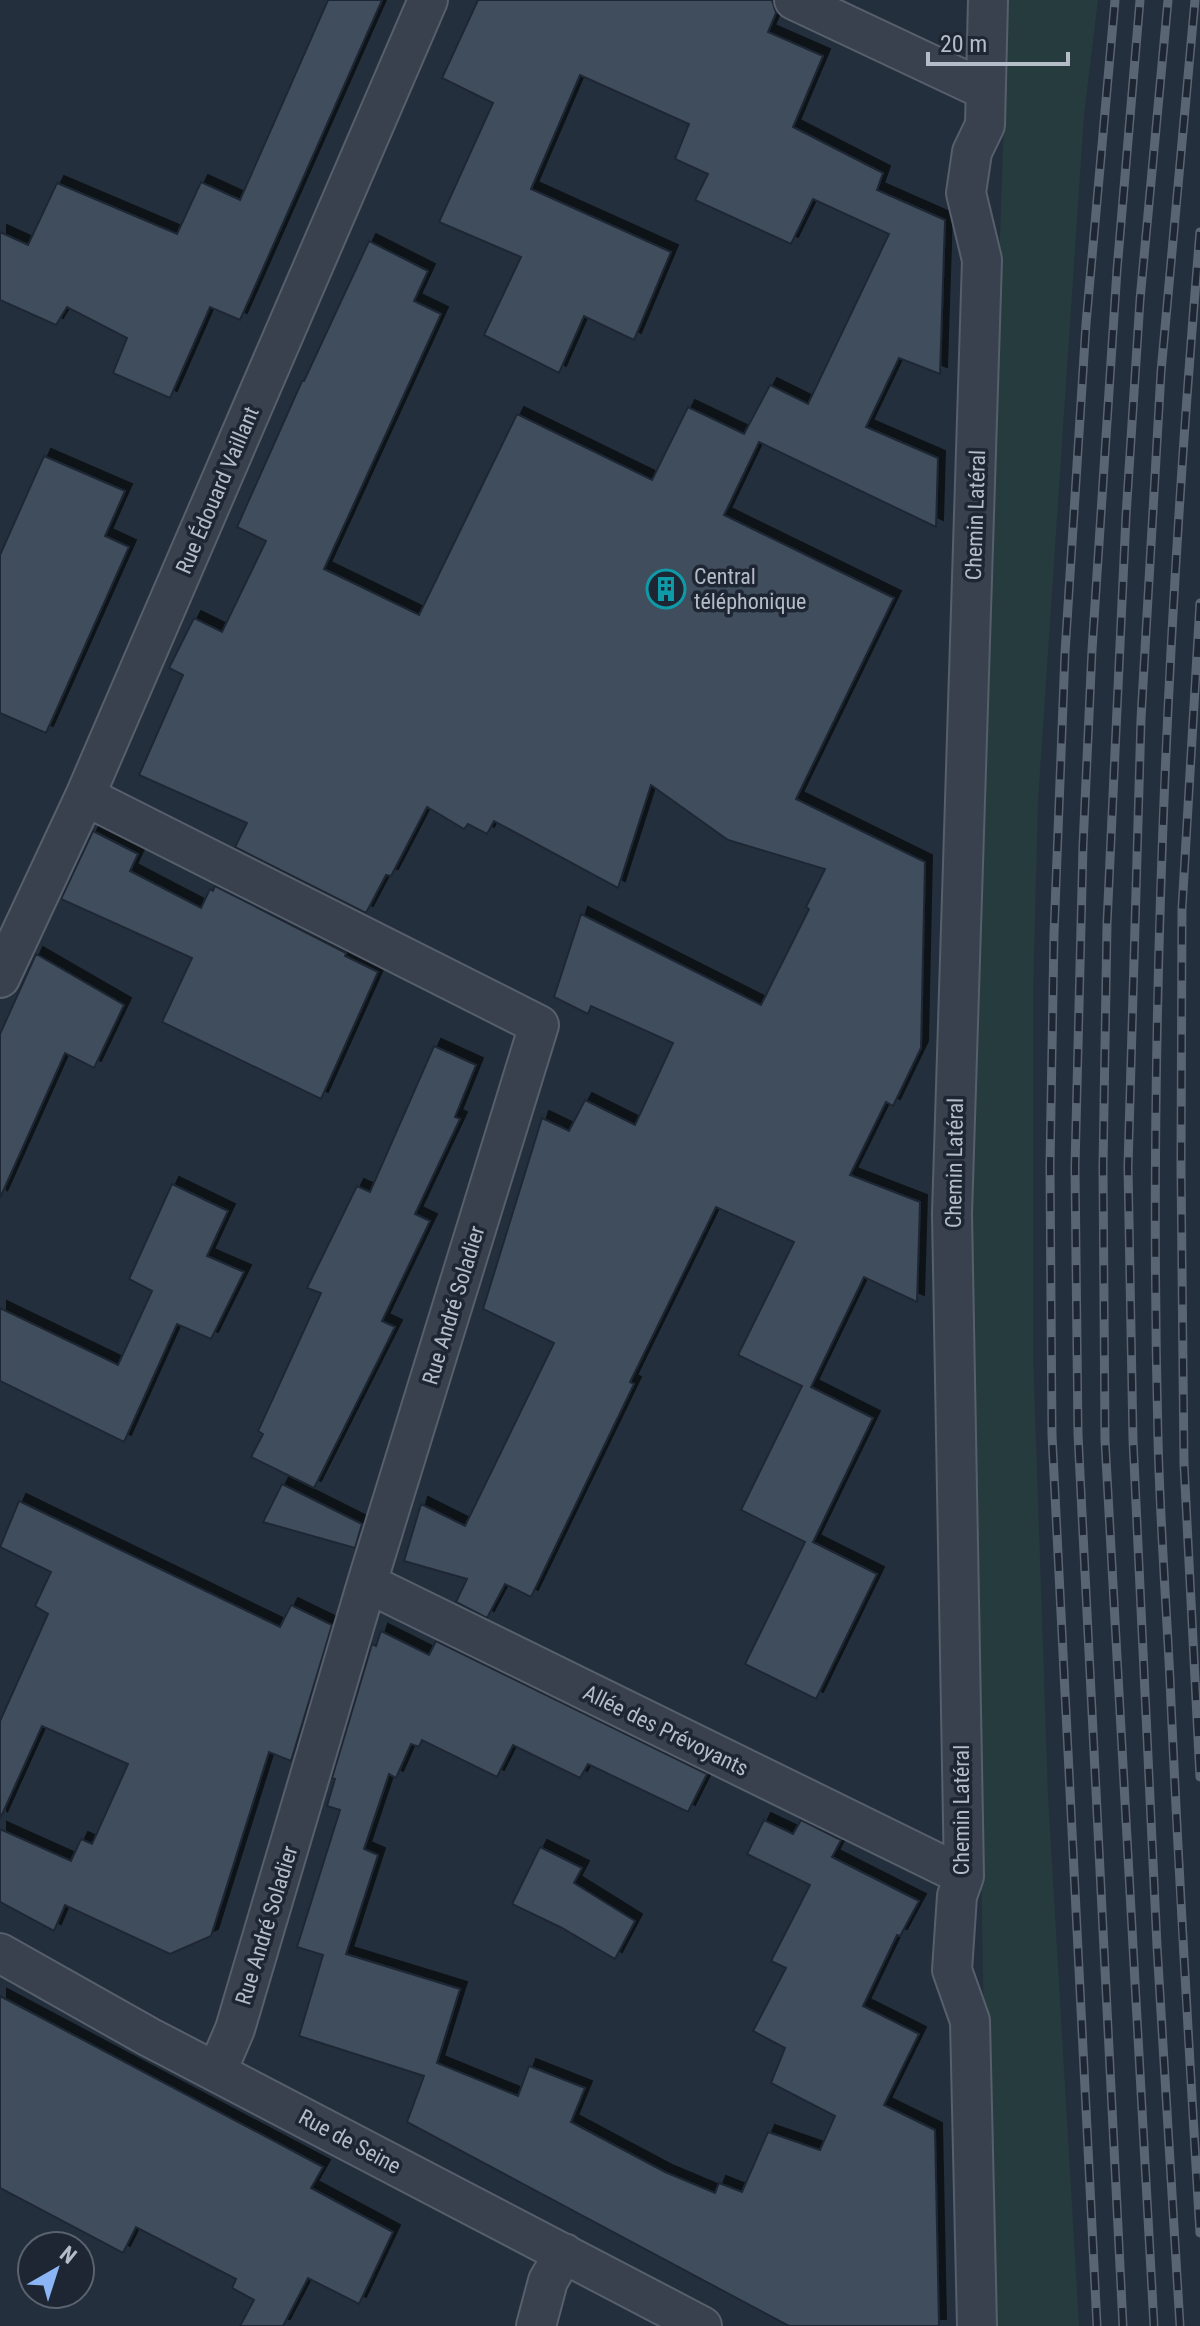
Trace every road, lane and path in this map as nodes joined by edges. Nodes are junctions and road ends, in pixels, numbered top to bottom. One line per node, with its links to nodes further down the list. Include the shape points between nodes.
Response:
1 (428, 0): 5 (street, Rue Édouard Vaillant)
2 (794, 0): 4 (street)
3 (988, 0): 4 (street, Chemin Latéral)
4 (985, 90): 8 (street, Chemin Latéral, via 985,125 972,152 966,193 982,260 952,1214)
5 (85, 796): 6 (street, Rue Édouard Vaillant); 7 (street, Rue André Soladier, via 539,1025)
6 (0, 978)
7 (367, 1583): 8 (street, Allée des Prévoyants); 10 (street, Rue André Soladier, via 235,2029)
8 (964, 1876): 14 (street, Chemin Latéral, via 957,1896 952,1970 970,2021)
9 (0, 1953): 10 (street, Rue de Seine)
10 (217, 2071): 11 (street, Rue de Seine)
11 (564, 2253): 12 (street, via 548,2281); 13 (street, Rue de Seine)
12 (536, 2326)
13 (702, 2326)
14 (977, 2326)

